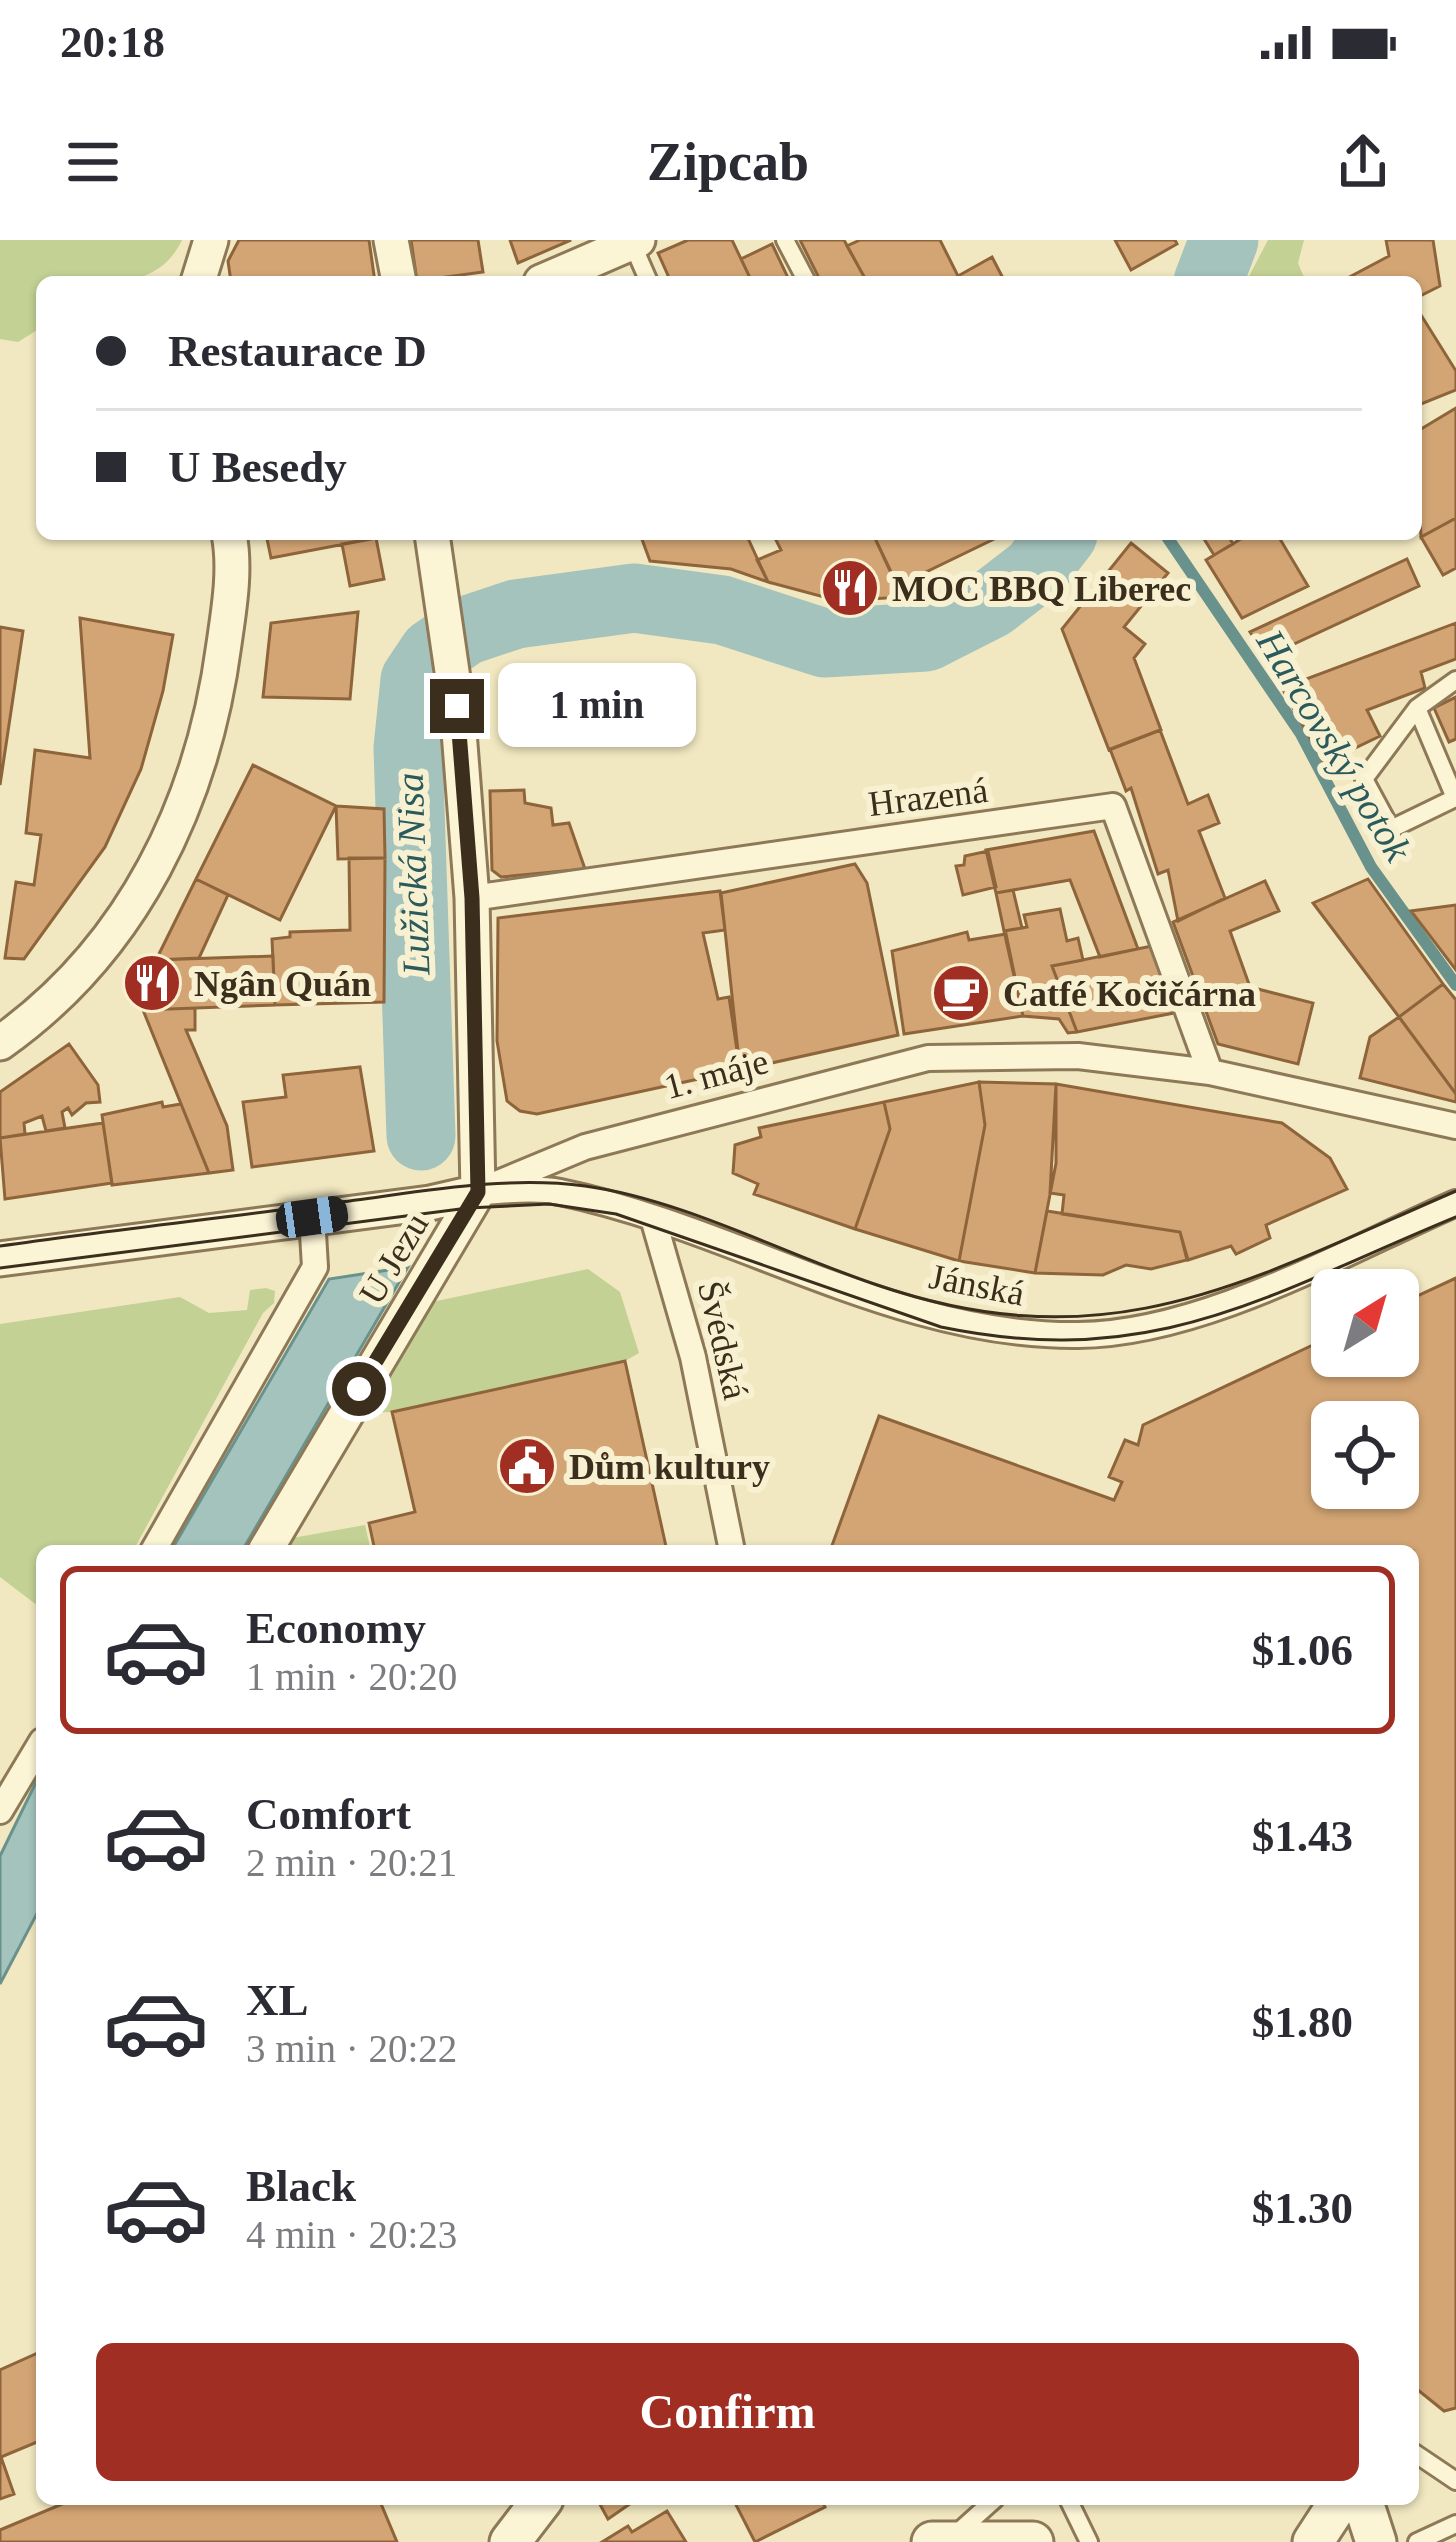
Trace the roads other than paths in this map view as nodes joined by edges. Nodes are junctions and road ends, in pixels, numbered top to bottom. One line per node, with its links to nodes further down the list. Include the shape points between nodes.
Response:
1 (211, 240): 5 (street)
2 (391, 240): 6 (street)
3 (785, 240): 9 (lane)
4 (635, 241): 7 (street); 8 (lane)
5 (200, 276)
6 (398, 276)
7 (555, 276)
8 (647, 276)
9 (804, 276)
10 (229, 540): 15 (street, via 217,696 184,808 114,935 77,979)
11 (433, 540): 14 (street)
12 (1456, 680): 13 (lane)
13 (1417, 708): 13 (lane, via 1455,798 1391,829 1364,779)
14 (472, 898): 16 (street, Hrazená, via 1113,806); 18 (street)
15 (0, 1042)
16 (1210, 1072): 17 (street, 1. máje); 18 (street, 1. máje, via 1078,1056 928,1058 586,1147)
17 (1456, 1126)
18 (478, 1192): 20 (street, 1. máje); 21 (street, Jánská, via 556,1191); 24 (street, U Jezu)
19 (1456, 1203): 21 (street, Jánská, via 1234,1300 1080,1335 944,1319)
20 (312, 1217): 22 (street, 1. máje); 23 (street, via 315,1267)
21 (653, 1218): 25 (street, Švédská)
22 (0, 1259)
23 (156, 1545)
24 (269, 1545)
25 (732, 1545)
26 (36, 1751): 27 (street)
27 (0, 1811)
28 (1419, 2456): 29 (lane)
29 (1456, 2481)
30 (538, 2505): 37 (street)
31 (987, 2505): 36 (lane)
32 (1071, 2505): 39 (lane)
33 (1337, 2505): 40 (street)
34 (1364, 2505): 41 (street)
35 (1456, 2524): 42 (lane)
36 (941, 2541): 38 (street)
37 (510, 2542)
38 (1034, 2542)
39 (1089, 2542)
40 (1313, 2542)
41 (1376, 2542)
42 (1417, 2542)

